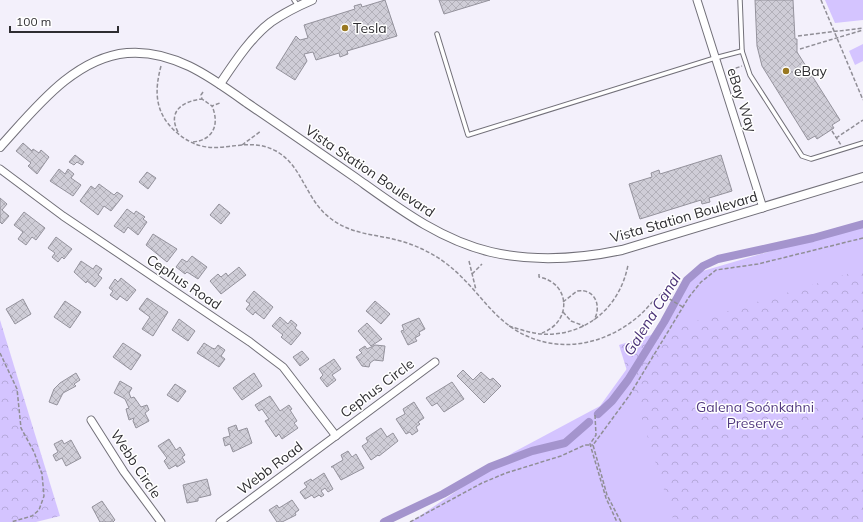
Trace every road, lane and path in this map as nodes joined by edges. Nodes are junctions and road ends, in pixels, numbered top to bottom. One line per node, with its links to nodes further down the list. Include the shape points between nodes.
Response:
1 (312, 0): 5 (street)
2 (697, 0): 13 (street, eBay Way)
3 (740, 0): 12 (lane)
4 (821, 0): 7 (path)
5 (296, 3): 17 (street, via 252,41)
6 (863, 29): 7 (path); 10 (path)
7 (834, 31): 9 (path); 10 (path)
8 (437, 34): 13 (lane, via 468,135)
9 (798, 36)
10 (837, 38): 11 (path); 20 (path)
11 (800, 49)
12 (742, 51): 13 (lane); 29 (lane, via 750,75 804,157 813,158)
13 (715, 58): 35 (street, eBay Way)
14 (161, 66): 26 (path, via 156,84 157,99 168,124)
15 (742, 66): 16 (path)
16 (730, 70)
17 (220, 84): 32 (street, Vista Station Boulevard, via 176,60 155,54 127,53 109,58 77,72 55,89); 35 (street, Vista Station Boulevard, via 412,218 453,238 490,251 534,258 601,254)
18 (203, 92): 19 (path)
19 (202, 99): 22 (path); 26 (path, via 189,101 179,108 174,121)
20 (863, 100)
21 (220, 103): 22 (path)
22 (212, 106): 28 (path, via 217,120 214,131 205,138)
23 (863, 120): 27 (path)
24 (261, 131): 31 (path)
25 (832, 131): 27 (path)
26 (178, 133): 28 (path)
27 (836, 138): 30 (path)
28 (191, 142): 31 (path, via 209,148)
29 (863, 143)
30 (841, 145)
31 (241, 146): 42 (path, via 260,145 283,155 296,169 316,205 344,227 358,233 404,242 421,249 450,266)
32 (0, 147)
33 (0, 169): 54 (street, Cephus Road, via 63,216 283,367)
34 (863, 176): 35 (street, Vista Station Boulevard)
35 (763, 208)
36 (863, 238): 44 (path, via 758,264 716,270 701,282)
37 (469, 261): 40 (path)
38 (482, 264): 40 (path)
39 (628, 265): 46 (path, via 613,302)
40 (472, 274): 42 (path)
41 (539, 274): 43 (path, via 539,277 547,279 559,290)
42 (477, 292): 47 (path)
43 (563, 302): 45 (path); 46 (path, via 577,291 583,290 592,294 598,305 598,313)
44 (683, 307): 47 (path, via 661,294 641,314 614,334 579,344 550,343 532,339); 55 (path, via 629,396)
45 (563, 311): 48 (path, via 571,321); 49 (path, via 554,327)
46 (593, 322): 48 (path)
47 (507, 325): 49 (path)
48 (584, 326): 49 (path, via 567,332)
49 (540, 334)
50 (0, 353): 56 (path, via 17,389 21,428 42,474 44,496 39,510 32,516)
51 (435, 362): 54 (street, Cephus Circle)
52 (594, 415): 55 (path, via 596,435)
53 (91, 420): 57 (street, Webb Circle, via 124,472)
54 (336, 436): 58 (street, Webb Road)
55 (592, 445): 59 (path, via 585,445 561,456 482,483); 60 (path, via 606,498); 61 (path, via 607,495)
56 (11, 522)
57 (161, 522)
58 (220, 522)
59 (410, 522)
60 (616, 522)
61 (621, 522)

